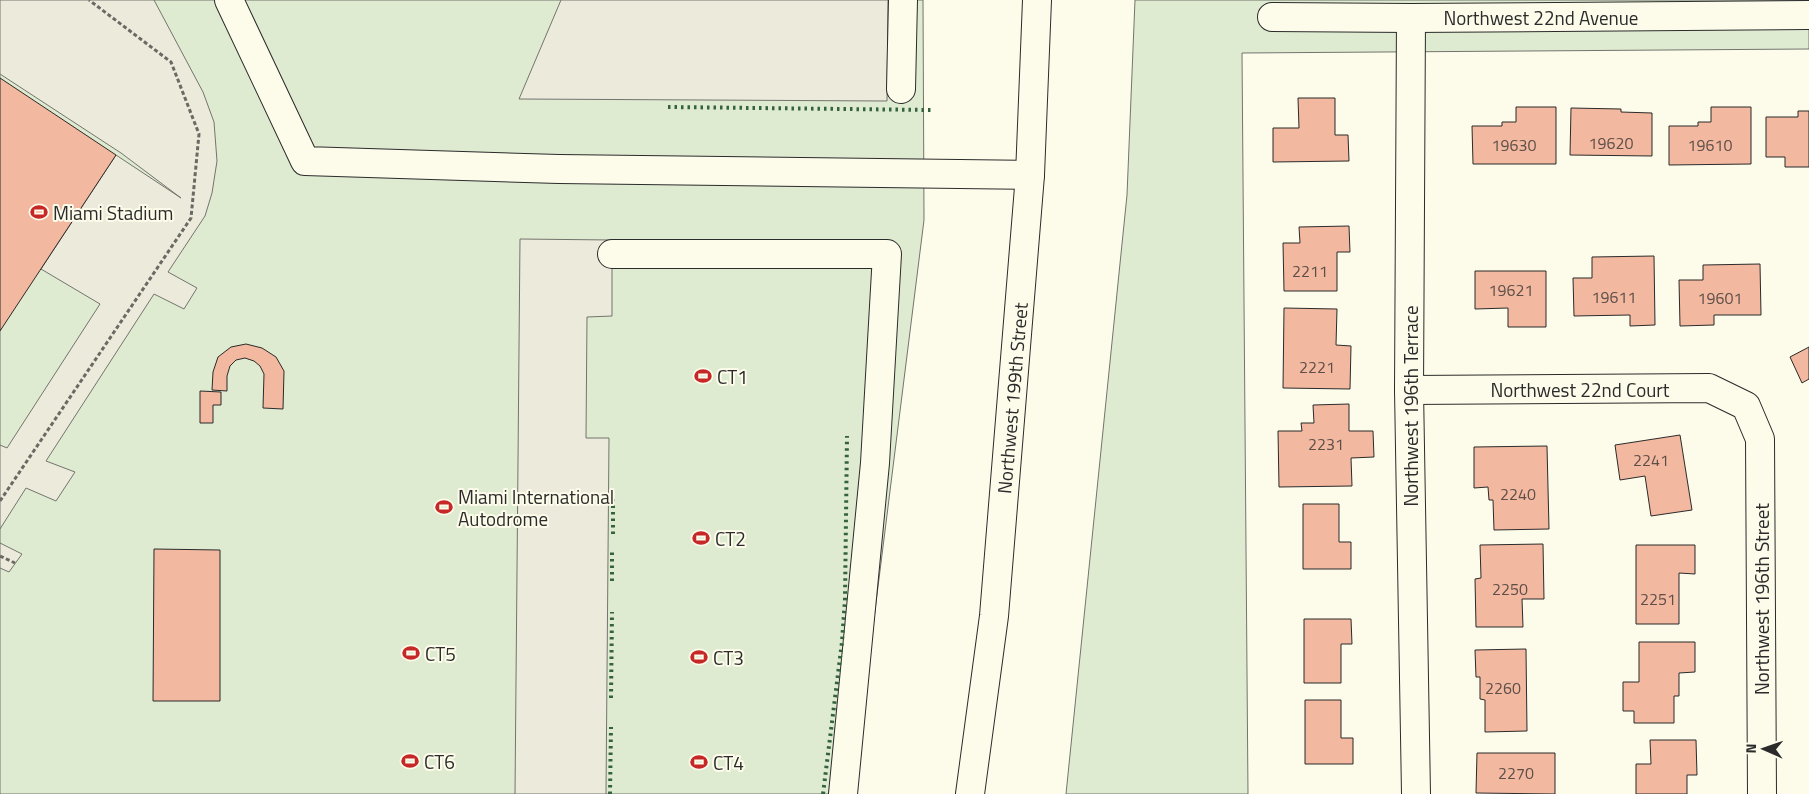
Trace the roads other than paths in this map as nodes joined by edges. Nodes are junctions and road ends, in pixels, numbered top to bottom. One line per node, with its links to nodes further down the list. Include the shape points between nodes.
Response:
1 (229, 0): 8 (street, via 305,161 569,169)
2 (903, 0): 7 (street)
3 (1037, 0): 8 (street, Northwest 199th Street)
4 (1809, 14): 6 (street, Northwest 22nd Avenue)
5 (1272, 17): 6 (street, Northwest 22nd Avenue)
6 (1411, 18): 10 (street, Northwest 196th Terrace)
7 (901, 90)
8 (1030, 175): 13 (street, Northwest 199th Street, via 994,616)
9 (612, 254): 12 (street, via 887,254 875,463)
10 (1409, 390): 11 (street, Northwest 22nd Court, via 1709,388); 14 (street, Northwest 196th Terrace)
11 (1746, 406): 15 (street, Northwest 196th Street, via 1760,439)
12 (843, 794)
13 (970, 794)
14 (1416, 794)
15 (1762, 794)

